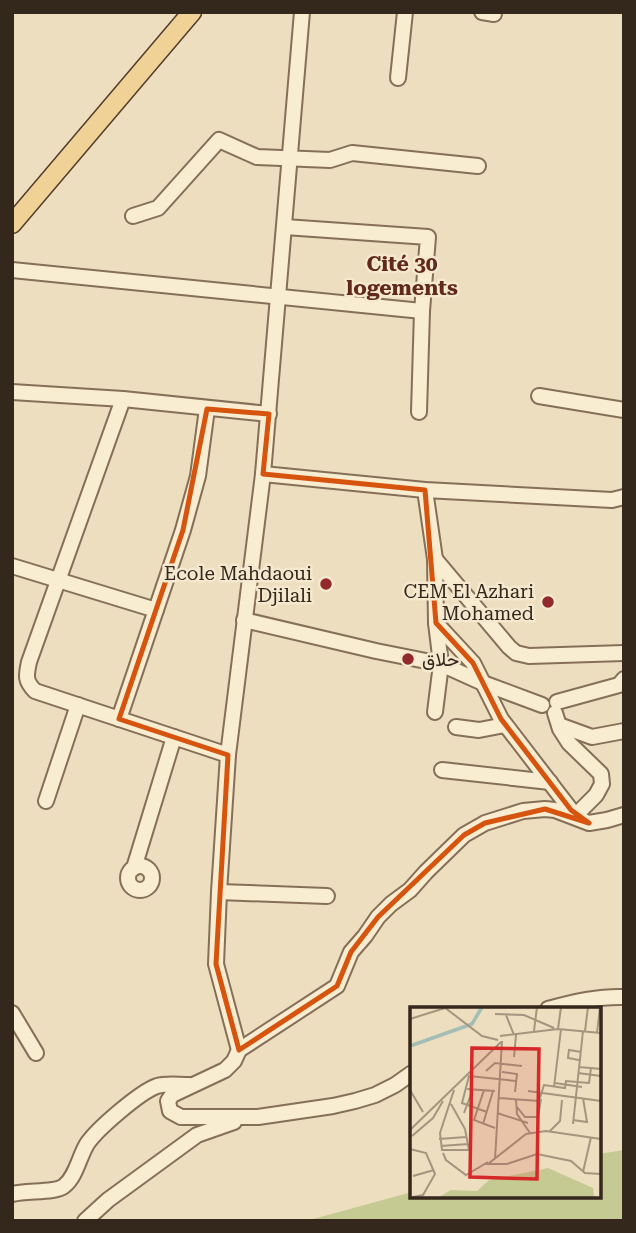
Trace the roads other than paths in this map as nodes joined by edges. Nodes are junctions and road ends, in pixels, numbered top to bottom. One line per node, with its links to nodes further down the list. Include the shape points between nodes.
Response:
1 (181, 12): 5 (main road)
2 (192, 12): 5 (main road)
3 (302, 12): 7 (street)
4 (405, 12): 6 (street)
5 (177, 32): 10 (main road)
6 (398, 78)
7 (290, 159): 8 (street, via 330,160 352,153); 9 (street, via 257,157 219,140 158,208); 11 (street)
8 (478, 166)
9 (133, 216)
10 (12, 224)
11 (285, 227): 13 (street); 14 (street, via 428,237)
12 (12, 270): 13 (street)
13 (279, 297): 14 (street); 21 (street)
14 (422, 311): 20 (street)
15 (13, 396): 17 (street)
16 (539, 396): 19 (street)
17 (123, 400): 18 (street); 27 (street)
18 (207, 409): 21 (street); 28 (street, via 198,476)
19 (624, 410)
20 (419, 412)
21 (269, 414): 22 (street)
22 (263, 474): 23 (street); 29 (street)
23 (425, 490): 24 (street); 25 (street)
24 (624, 497)
25 (435, 559): 30 (street); 31 (street, via 516,653)
26 (12, 566): 27 (street)
27 (58, 580): 28 (street); 35 (street, via 26,674 35,691)
28 (156, 610): 38 (street)
29 (244, 620): 32 (street); 43 (street)
30 (436, 624): 32 (street); 34 (street, via 473,663)
31 (624, 653)
32 (441, 664): 34 (street); 36 (street)
33 (624, 679): 37 (street)
34 (482, 683): 37 (street, via 542,705 553,698); 39 (street)
35 (78, 705): 38 (street); 46 (street)
36 (435, 712)
37 (557, 713): 41 (street, via 592,737); 48 (street, via 569,743 601,774 602,784)
38 (119, 719): 42 (street)
39 (505, 725): 40 (street, via 479,730); 45 (street)
40 (456, 727)
41 (624, 731)
42 (174, 737): 43 (street); 49 (street)
43 (228, 755): 50 (street)
44 (442, 770): 45 (street)
45 (550, 782): 48 (street)
46 (46, 801)
47 (624, 815): 48 (street, via 607,820)
48 (583, 818): 55 (street, via 555,810 523,811 464,835 378,917 351,952 338,986)
49 (134, 867)
50 (219, 892): 51 (street); 55 (street, via 216,964)
51 (327, 896)
52 (624, 997): 53 (street)
53 (556, 1007)
54 (12, 1013): 56 (street)
55 (239, 1050): 58 (street, via 225,1070)
56 (36, 1053)
57 (410, 1074): 59 (street, via 355,1101)
58 (193, 1085): 59 (street, via 172,1095 167,1101 170,1111 181,1117); 60 (street, via 167,1084 143,1093 87,1143 71,1180 58,1191)
59 (245, 1118): 61 (street, via 197,1135)
60 (12, 1194)
61 (85, 1221)

